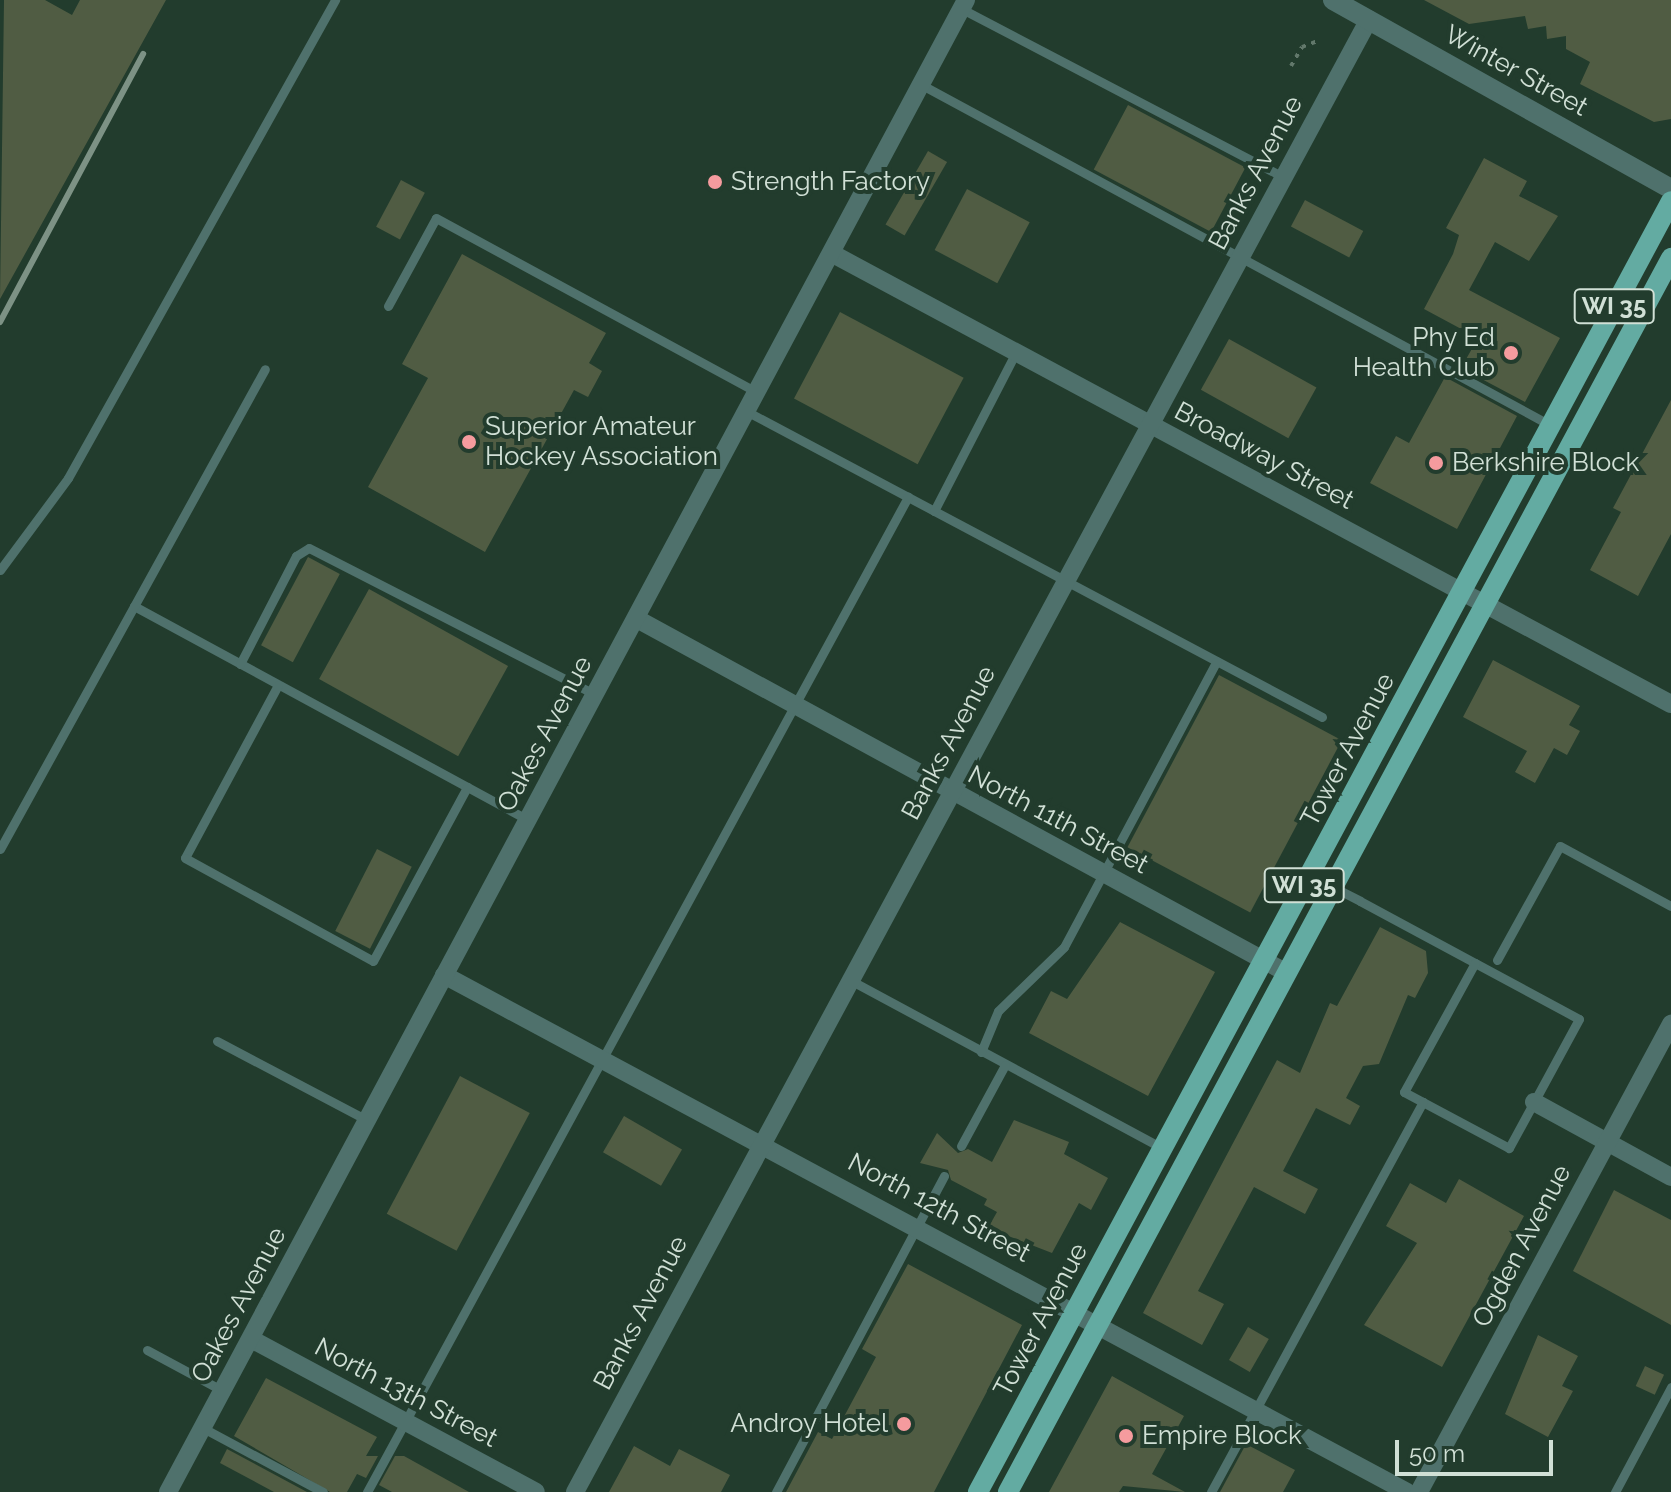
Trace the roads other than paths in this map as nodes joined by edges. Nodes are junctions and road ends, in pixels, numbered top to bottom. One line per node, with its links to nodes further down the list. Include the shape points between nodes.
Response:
1 (335, 0): 21 (lane, via 68,478)
2 (1333, 0): 4 (street, Winter Street)
3 (964, 5): 5 (street, Oakes Avenue); 6 (lane)
4 (1369, 19): 6 (street, Banks Avenue); 7 (street, Winter Street)
5 (922, 85): 9 (street, Oakes Avenue); 11 (lane)
6 (1283, 177): 11 (street, Banks Avenue)
7 (1671, 189)
8 (1671, 201): 18 (main road, Tower Avenue / WI 35)
9 (833, 254): 13 (street, Broadway Street); 15 (street, Oakes Avenue)
10 (1671, 258): 24 (main road, Tower Avenue / WI 35)
11 (1239, 260): 17 (street, Banks Avenue); 18 (lane)
12 (388, 306): 15 (lane, via 436,218)
13 (1016, 352): 17 (street, Broadway Street); 20 (lane)
14 (265, 369): 25 (lane)
15 (758, 393): 16 (street, Oakes Avenue)
16 (748, 412): 19 (lane); 26 (street, Oakes Avenue)
17 (1150, 424): 22 (street, Banks Avenue); 23 (street, Broadway Street)
18 (1550, 425): 23 (main road, Tower Avenue / WI 35)
19 (908, 497): 20 (lane); 32 (lane)
20 (934, 511): 22 (lane)
21 (0, 570)
22 (1066, 580): 27 (lane); 35 (street, Banks Avenue)
23 (1462, 592): 24 (street, Broadway Street); 41 (main road, Tower Avenue / WI 35)
24 (1487, 605): 31 (street, Broadway Street); 39 (main road, Tower Avenue / WI 35)
25 (134, 606): 28 (lane); 37 (lane)
26 (637, 619): 30 (street, Oakes Avenue); 32 (street, North 11th Street)
27 (1217, 661): 33 (lane); 38 (lane)
28 (240, 664): 29 (lane); 30 (lane, via 296,556 309,548)
29 (278, 685): 34 (lane); 34 (lane, via 185,858 373,961)
30 (596, 695): 36 (street, Oakes Avenue)
31 (1671, 704)
32 (796, 707): 35 (street, North 11th Street); 50 (lane)
33 (1322, 717)
34 (467, 787): 36 (lane)
35 (952, 792): 38 (street, North 11th Street); 46 (street, Banks Avenue)
36 (528, 820): 45 (street, Oakes Avenue)
37 (0, 849)
38 (1104, 874): 41 (street, North 11th Street); 49 (lane, via 1053,961 995,1015)
39 (1333, 887): 43 (lane); 44 (main road, Tower Avenue / WI 35)
40 (1671, 906): 42 (lane, via 1560,846)
41 (1263, 960): 44 (street, North 11th Street); 58 (main road, Tower Avenue / WI 35)
42 (1497, 960)
43 (1475, 963): 52 (lane, via 1404,1092); 53 (lane, via 1579,1019)
44 (1287, 973): 63 (main road, Tower Avenue / WI 35)
45 (444, 975): 50 (street, North 12th Street); 54 (street, Oakes Avenue)
46 (850, 980): 49 (lane); 56 (street, Banks Avenue)
47 (1671, 1024): 55 (street, Ogden Avenue)
48 (217, 1041): 54 (lane)
49 (981, 1052): 51 (lane)
50 (604, 1060): 56 (street, North 12th Street); 69 (lane)
51 (1005, 1065): 57 (lane); 58 (lane)
52 (1423, 1102): 53 (lane, via 1509,1148); 68 (lane)
53 (1534, 1102): 55 (street)
54 (367, 1120): 64 (street, Oakes Avenue)
55 (1608, 1142): 60 (street); 81 (street, Ogden Avenue)
56 (762, 1145): 61 (street, North 12th Street); 75 (street, Banks Avenue)
57 (961, 1146)
58 (1162, 1148): 62 (main road, Tower Avenue / WI 35)
59 (944, 1176): 61 (lane)
60 (1671, 1177)
61 (917, 1226): 62 (street, North 12th Street); 76 (lane)
62 (1076, 1311): 63 (street, North 12th Street); 77 (main road, Tower Avenue / WI 35)
63 (1099, 1323): 68 (street, North 12th Street); 78 (main road, Tower Avenue / WI 35)
64 (251, 1339): 67 (street, Oakes Avenue); 69 (street, North 13th Street)
65 (147, 1350): 67 (lane)
66 (1671, 1387): 82 (lane)
67 (223, 1391): 70 (street, Oakes Avenue)
68 (1256, 1409): 79 (lane); 80 (street, North 12th Street)
69 (405, 1421): 73 (lane); 74 (street, North 13th Street)
70 (203, 1428): 71 (street, Oakes Avenue); 72 (lane)
71 (168, 1492)
72 (323, 1492)
73 (367, 1492)
74 (536, 1492)
75 (575, 1492)
76 (776, 1492)
77 (978, 1492)
78 (1008, 1492)
79 (1211, 1492)
80 (1407, 1492)
81 (1419, 1492)
82 (1615, 1492)

